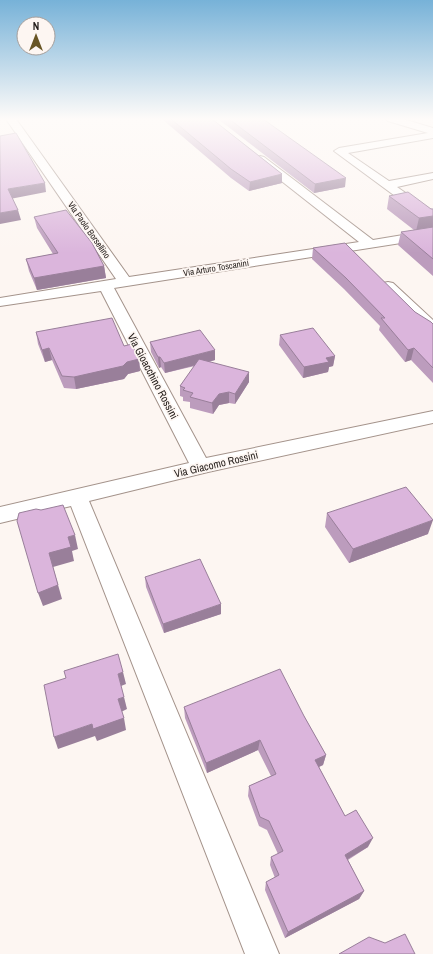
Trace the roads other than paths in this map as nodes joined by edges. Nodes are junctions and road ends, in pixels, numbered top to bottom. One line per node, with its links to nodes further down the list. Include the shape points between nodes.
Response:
1 (42, 164): 12 (street, Via Paolo Borsellino)
2 (266, 164): 8 (street)
3 (357, 164): 5 (street)
4 (433, 176): 5 (street)
5 (387, 185): 6 (street)
6 (433, 218)
7 (432, 235): 8 (street, Via Arturo Toscanini)
8 (370, 244): 9 (street, Via Arturo Toscanini)
9 (348, 247): 10 (street); 12 (street, Via Arturo Toscanini)
10 (359, 258)
11 (376, 275): 15 (street)
12 (125, 282): 13 (street, Via Arturo Toscanini)
13 (105, 285): 14 (street, Via Arturo Toscanini); 17 (street, Via Gioacchino Rossini)
14 (0, 302)
15 (433, 329)
16 (433, 417): 17 (street, Via Giacomo Rossini)
17 (200, 467): 18 (street, Via Giacomo Rossini)
18 (77, 496): 19 (street, Via Giacomo Rossini); 20 (street)
19 (0, 515)
20 (262, 954)

